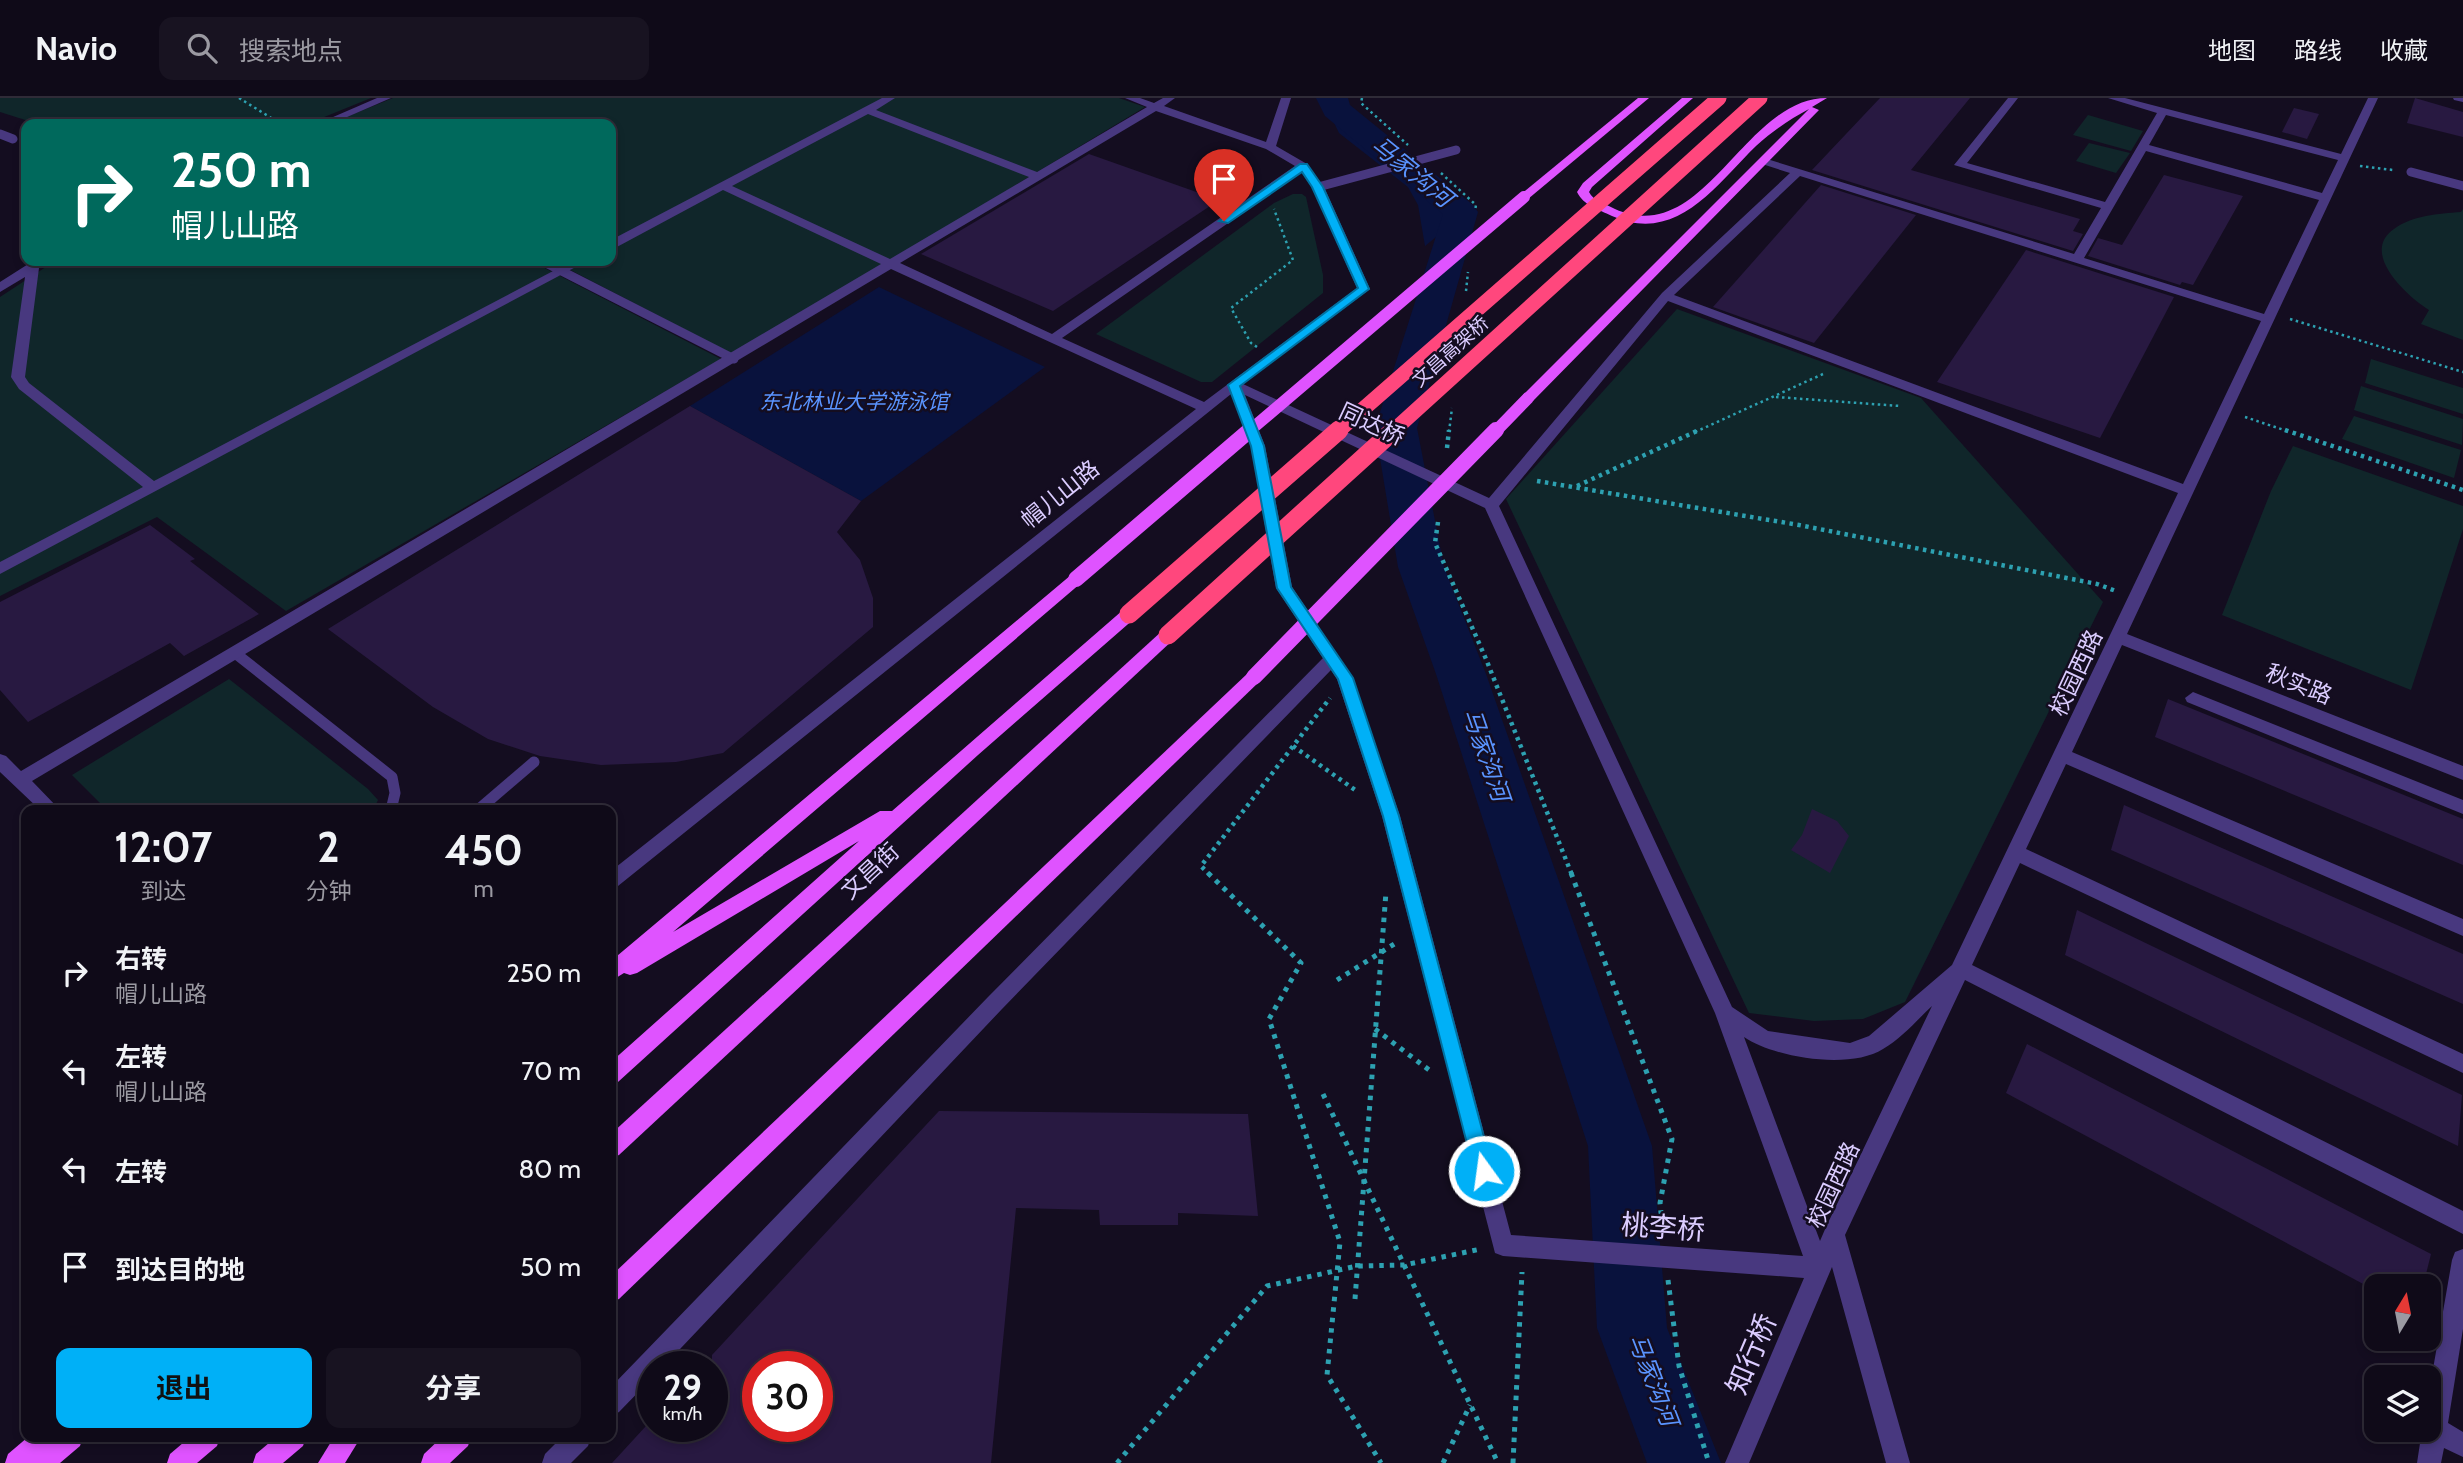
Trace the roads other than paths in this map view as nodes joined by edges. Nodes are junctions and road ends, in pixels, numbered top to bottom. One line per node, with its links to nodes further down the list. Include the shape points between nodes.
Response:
1 (386, 98): 17 (street)
2 (890, 98): 15 (street)
3 (1130, 98): 14 (street, 帽儿山路)
4 (1170, 98): 14 (street)
5 (1286, 98): 20 (street)
6 (1643, 98): 72 (main road, bridge)
7 (1688, 98): 10 (main road, via 1596,177 1583,192 1587,200 1633,217 1671,218 1696,201 1775,124)
8 (1719, 98): 53 (highway, 文昌高架桥, bridge)
9 (1760, 98): 54 (highway, 文昌高架桥, bridge)
10 (1824, 98): 23 (main road)
11 (2013, 98): 33 (street, via 1960,165)
12 (2373, 98): 24 (street, 校园西路)
13 (2121, 99): 16 (street)
14 (1156, 107): 20 (street, 帽儿山路); 28 (street)
15 (867, 110): 28 (street); 29 (street)
16 (2164, 112): 21 (street); 24 (street)
17 (334, 119)
18 (0, 134): 19 (lane)
19 (13, 139)
20 (1270, 147): 25 (street, 帽儿山路)
21 (2143, 147): 32 (street); 33 (street)
22 (1456, 150): 31 (lane)
23 (1763, 161): 26 (street); 83 (main road, bridge, via 1254,677)
24 (2343, 161): 32 (street, 校园西路)
25 (1303, 166): 31 (street, 帽儿山路); 45 (street)
26 (1798, 172): 35 (street); 43 (street)
27 (2411, 172): 30 (lane)
28 (1039, 177): 36 (street)
29 (723, 186): 34 (street); 36 (street)
30 (2463, 186)
31 (1318, 187): 47 (street, 帽儿山路, via 1364,289)
32 (2326, 198): 44 (street, 校园西路)
33 (2109, 207): 35 (street)
34 (616, 242)
35 (2077, 260): 44 (street)
36 (892, 265): 45 (street); 46 (street)
37 (33, 266): 42 (street)
38 (36, 266): 49 (street, via 18,377)
39 (552, 266): 41 (lane)
40 (572, 266): 41 (street)
41 (562, 271): 46 (lane); 49 (street)
42 (0, 288)
43 (1666, 296): 50 (street); 51 (street)
44 (2270, 316): 50 (street, 校园西路)
45 (1053, 339): 48 (street)
46 (734, 359): 56 (street)
47 (1234, 385): 48 (street, 帽儿山路); 51 (street, 同达桥, bridge); 57 (street, via 1258,446 1284,588)
48 (1205, 408): 70 (street, 帽儿山路)
49 (153, 488): 52 (street)
50 (2187, 491): 55 (street, 校园西路)
51 (1491, 505): 75 (street)
52 (0, 569)
53 (1129, 614): 59 (main road, 文昌街)
54 (1168, 635): 78 (main road, 文昌街)
55 (2118, 637): 60 (street, 校园西路); 63 (street, 秋实路)
56 (235, 653): 64 (street); 66 (lane, via 392,777)
57 (1332, 659): 82 (street, 桃李桥, via 1345,678 1391,816 1465,1097 1513,1246); 85 (street)
58 (2193, 698): 68 (street)
59 (972, 750): 74 (main road, via 882,819); 77 (main road, 文昌街)
60 (2062, 755): 69 (street, 校园西路); 71 (street)
61 (0, 761): 64 (street)
62 (534, 762): 67 (lane)
63 (2463, 774)
64 (20, 780): 65 (street)
65 (46, 805)
66 (392, 805)
67 (484, 805)
68 (2463, 807)
69 (2016, 853): 73 (street, 校园西路); 76 (street)
70 (616, 877)
71 (2463, 928)
72 (616, 969)
73 (1961, 969): 75 (street, via 1876,1043 1850,1052 1763,1039); 79 (street); 80 (street, 校园西路)
74 (616, 975)
75 (1725, 1013): 82 (street)
76 (2463, 1064)
77 (616, 1070)
78 (616, 1143)
79 (2463, 1223)
80 (1834, 1235): 82 (street, 校园西路); 104 (street)
81 (2463, 1260): 84 (street)
82 (1819, 1268): 103 (street, 知行桥)
83 (616, 1287)
84 (2441, 1388)
85 (616, 1399)
86 (2441, 1433): 95 (street)
87 (40, 1442): 96 (main road)
88 (65, 1442): 97 (main road)
89 (202, 1442): 98 (main road)
90 (288, 1442): 99 (main road)
91 (345, 1442): 100 (main road)
92 (454, 1442): 101 (main road)
93 (574, 1442): 102 (street)
94 (2432, 1442): 105 (street)
95 (2463, 1445)
96 (17, 1463)
97 (42, 1463)
98 (178, 1463)
99 (265, 1463)
100 (330, 1463)
101 (432, 1463)
102 (554, 1463)
103 (1737, 1463)
104 (1898, 1463)
105 (2428, 1463)

